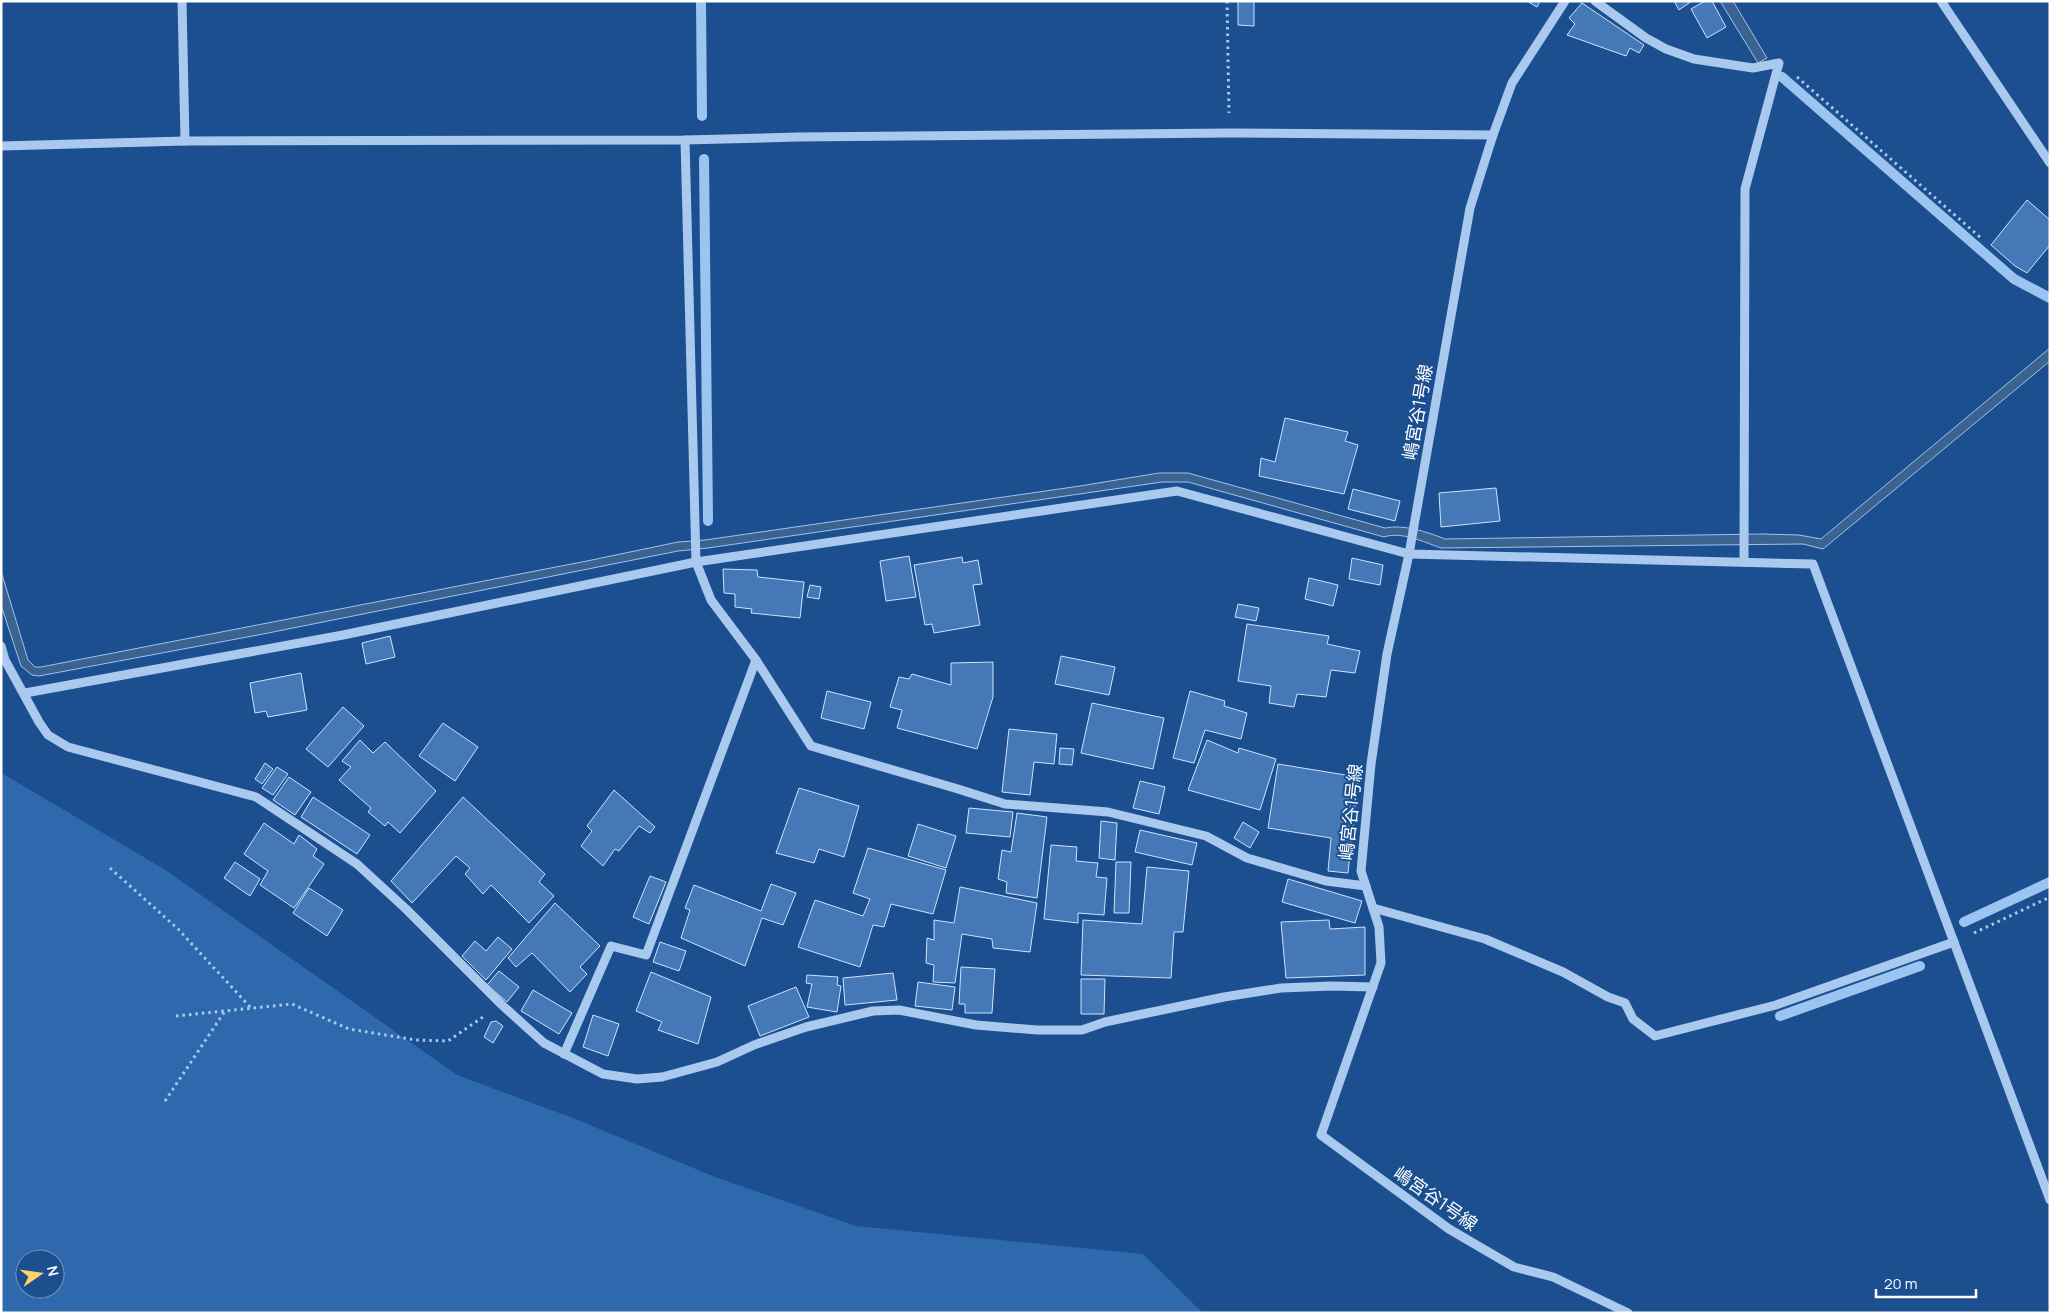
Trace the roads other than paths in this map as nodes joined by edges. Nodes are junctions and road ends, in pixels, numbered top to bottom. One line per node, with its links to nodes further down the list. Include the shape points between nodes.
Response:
1 (182, 1): 7 (street)
2 (1566, 1): 5 (street, 嶋宮谷1号線, via 1512,83)
3 (1595, 1): 12 (street, via 1646,38 1694,59 1753,68 1778,63 1745,189)
4 (1941, 1): 9 (street)
5 (1493, 134): 6 (street, via 1229,133); 10 (street, 嶋宮谷1号線, via 1470,208)
6 (685, 140): 7 (street); 11 (street)
7 (185, 141): 8 (street)
8 (1, 146)
9 (2050, 163)
10 (1409, 554): 11 (street, via 1177,491); 12 (street); 16 (street, 嶋宮谷1号線, via 1386,654 1361,871)
11 (696, 562): 14 (street, via 711,600); 15 (street, via 343,635)
12 (1744, 562): 18 (street, via 1813,564)
13 (1, 646): 15 (street)
14 (756, 660): 16 (street, via 811,746 1005,804 1108,812 1206,836 1265,864 1326,882); 20 (street, via 646,955 611,946)
15 (24, 694): 20 (street, via 48,735 68,747 256,797 357,864 502,1005 544,1043)
16 (1366, 886): 17 (street, 嶋宮谷1号線)
17 (1373, 908): 18 (street, via 1484,939 1563,972 1608,997 1626,1003 1633,1019 1654,1036 1776,1005); 19 (street, 嶋宮谷1号線, via 1379,926 1381,963)
18 (1954, 942): 21 (street)
19 (1373, 987): 20 (street, via 1281,988 1224,996 1082,1030 976,1025 899,1010 873,1011 806,1027 717,1062 662,1077 637,1079 603,1074); 22 (street, 嶋宮谷1号線, via 1322,1135 1449,1229 1514,1267 1553,1277)
20 (564, 1054)
21 (2050, 1200)
22 (1628, 1313)

